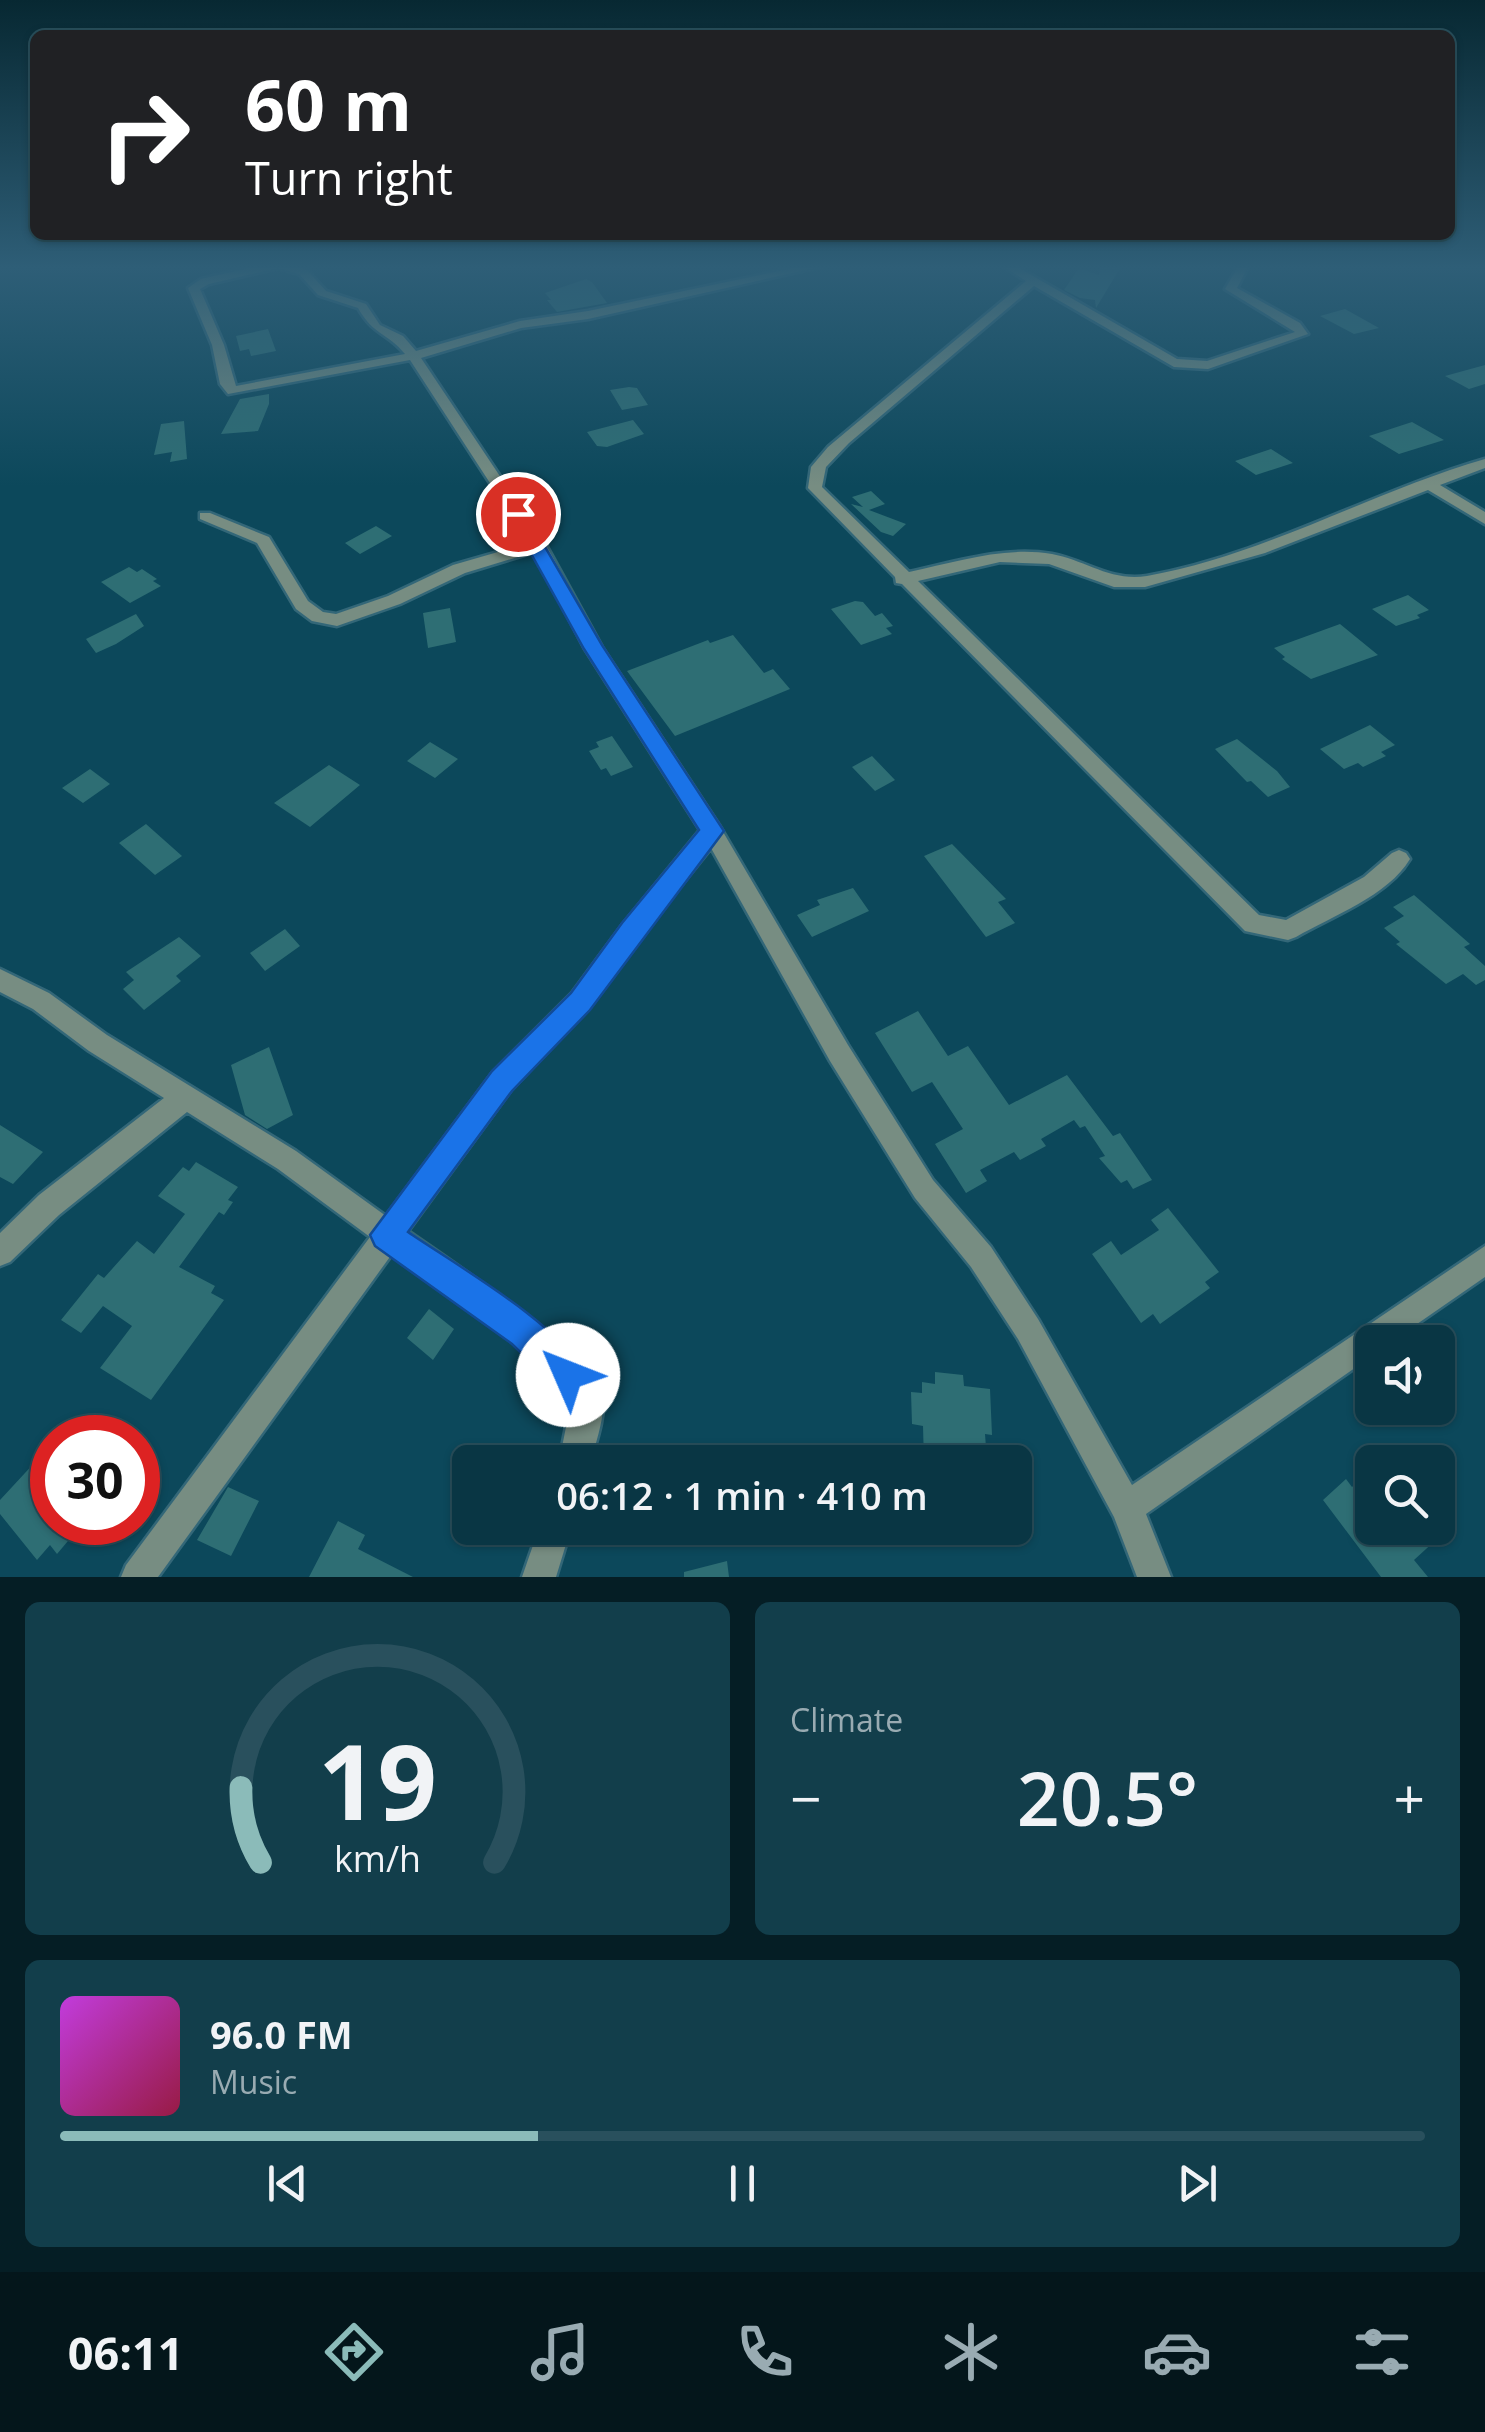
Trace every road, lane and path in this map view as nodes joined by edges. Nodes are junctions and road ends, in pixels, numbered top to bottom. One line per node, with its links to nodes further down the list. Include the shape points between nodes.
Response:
1 (215, 339): 7 (street, via 233,391)
2 (398, 339): 7 (street)
3 (473, 339): 7 (street)
4 (965, 339): 13 (street, via 844,440 815,474 823,499)
5 (1131, 339): 6 (street, via 1164,358 1197,366)
6 (1287, 339)
7 (413, 356): 12 (street)
8 (1485, 463): 9 (street)
9 (1431, 486): 11 (street); 13 (street, via 1259,550 1145,582 1114,582 1051,559 1000,557)
10 (204, 516): 12 (street, via 263,540 302,604 318,617 337,620)
11 (1485, 518)
12 (538, 544): 14 (street, via 594,649)
13 (902, 578): 15 (street, via 1253,924 1288,930 1372,883)
14 (712, 831): 18 (street, via 580,1002 502,1081); 22 (street, via 924,1188 1028,1329)
15 (1399, 858)
16 (0, 980): 17 (street)
17 (186, 1096): 18 (street); 19 (street, via 49,1204)
18 (386, 1235): 21 (street, via 524,1332 585,1389); 24 (street, via 379,1254)
19 (0, 1252)
20 (1485, 1260): 22 (street)
21 (578, 1445)
22 (1127, 1508): 26 (street)
23 (549, 1545): 25 (street)
24 (138, 1577)
25 (539, 1577)
26 (1154, 1577)

